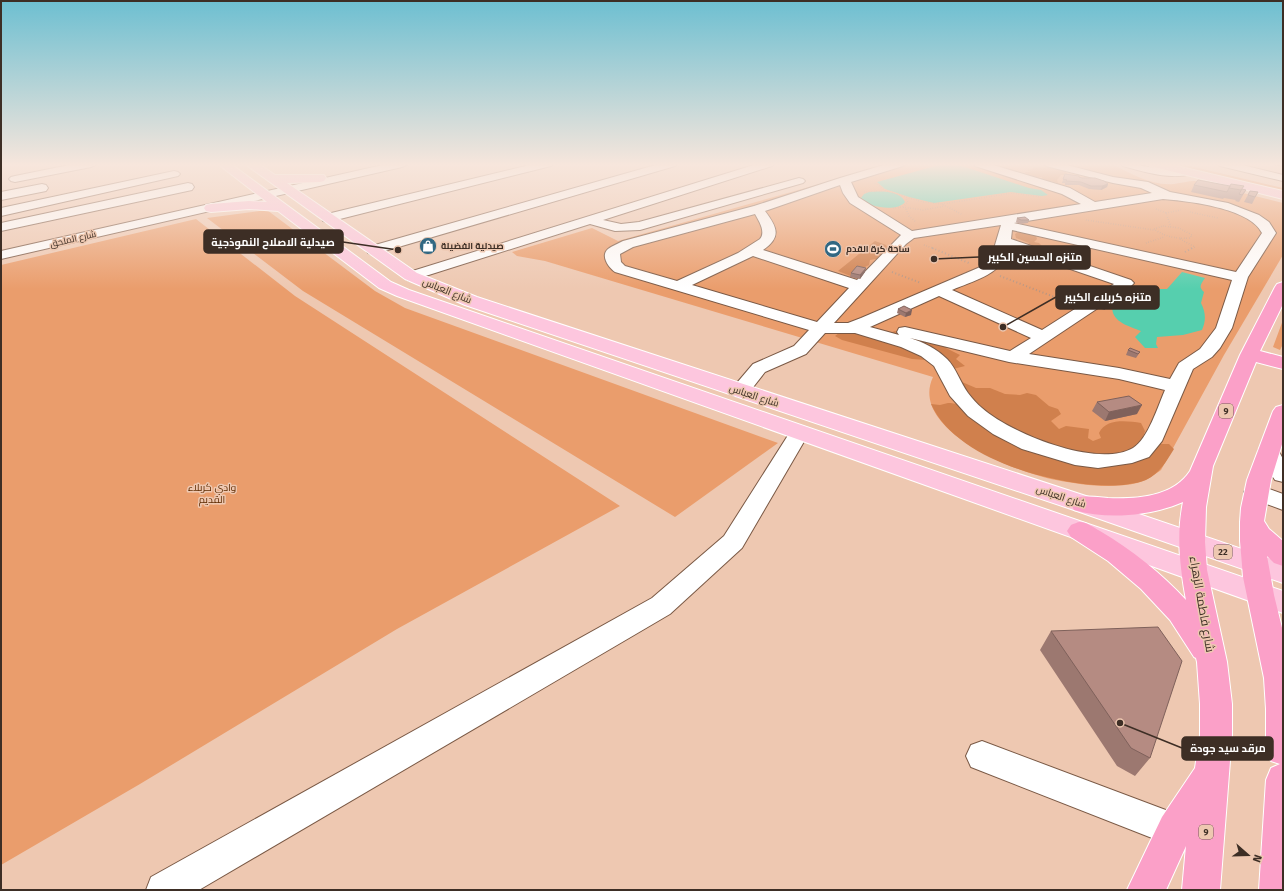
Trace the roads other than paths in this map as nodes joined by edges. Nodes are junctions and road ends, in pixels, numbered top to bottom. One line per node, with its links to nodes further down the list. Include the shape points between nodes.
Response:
1 (30, 206): 17 (street)
2 (156, 206): 21 (street)
3 (176, 206): 24 (street, شارع الملحق)
4 (179, 206): 27 (street, شارع الملحق)
5 (259, 206): 15 (main road)
6 (310, 206): 18 (main road, شارع العباس)
7 (378, 206): 18 (street)
8 (527, 206): 25 (street)
9 (638, 206): 19 (street)
10 (713, 206): 19 (street, via 620,229)
11 (768, 206): 16 (street)
12 (863, 206): 22 (street)
13 (1093, 206): 20 (street)
14 (1222, 206): 29 (street, via 1252,216 1266,225 1269,233)
15 (282, 207): 44 (main road, شارع العباس, via 385,285 403,293)
16 (758, 209): 26 (street, via 769,228 769,237 765,243); 30 (street, via 628,244 613,252 614,262 620,269)
17 (1, 212)
18 (328, 218): 25 (main road, شارع العباس)
19 (592, 220): 28 (street)
20 (994, 223): 22 (street); 23 (street); 29 (street)
21 (1, 227)
22 (910, 235): 31 (street, via 901,241)
23 (1003, 241): 33 (street, via 998,259 993,266); 36 (street, via 1126,283)
24 (1, 249)
25 (373, 250): 28 (main road, شارع العباس)
26 (752, 251): 30 (street); 31 (street)
27 (1, 255)
28 (411, 276): 42 (main road, شارع العباس, via 471,302)
29 (1240, 277): 41 (street, via 1224,328 1206,353 1188,364)
30 (678, 286): 35 (street)
31 (860, 286): 35 (street)
32 (1283, 287): 37 (highway, شارع فاطمة الزهراء / 9)
33 (940, 291): 34 (street); 36 (street)
34 (853, 327): 35 (street); 39 (street, via 880,326); 41 (street, via 907,343 927,352 941,363 966,403 986,421 1029,444 1075,458 1111,460 1141,452 1152,441)
35 (821, 328): 42 (street, via 800,350 759,368)
36 (1043, 337): 39 (street)
37 (1252, 348): 38 (highway, via 1266,348); 40 (highway); 46 (highway, شارع فاطمة الزهراء / 9)
38 (1283, 354)
39 (1013, 357): 41 (street, via 1123,373)
40 (1283, 363)
41 (1176, 387)
42 (740, 391): 50 (main road, شارع العباس)
43 (1281, 422): 45 (highway)
44 (799, 433): 52 (main road, شارع العباس); 66 (street, via 733,542 661,606)
45 (1270, 451): 47 (street); 48 (highway)
46 (1202, 466): 50 (highway, via 1189,487 1159,502 1116,507); 53 (highway, شارع فاطمة الزهراء / 9, via 1194,507)
47 (1283, 475)
48 (1255, 492): 49 (street); 51 (highway)
49 (1283, 502)
50 (1083, 504): 53 (main road, شارع العباس)
51 (1252, 521): 54 (highway, via 1260,535); 55 (highway)
52 (1080, 531): 53 (main road, شارع العباس); 59 (highway, via 1123,558 1163,593 1196,633)
53 (1193, 556): 55 (main road, شارع العباس / 22); 57 (main road); 59 (highway, شارع فاطمة الزهراء / 9)
54 (1283, 556)
55 (1253, 563): 56 (main road, شارع العباس / 22); 57 (highway)
56 (1283, 573)
57 (1270, 597): 58 (highway)
58 (1280, 658): 60 (highway)
59 (1212, 662): 62 (highway, شارع فاطمة الزهراء / 9, via 1216,697 1216,735)
60 (1283, 750)
61 (982, 756): 64 (street)
62 (1211, 775): 64 (highway); 68 (highway, شارع فاطمة الزهراء / 9)
63 (1283, 780): 65 (highway)
64 (1175, 830): 67 (highway)
65 (1282, 833): 69 (highway)
66 (164, 890)
67 (1146, 890)
68 (1201, 890)
69 (1278, 890)

